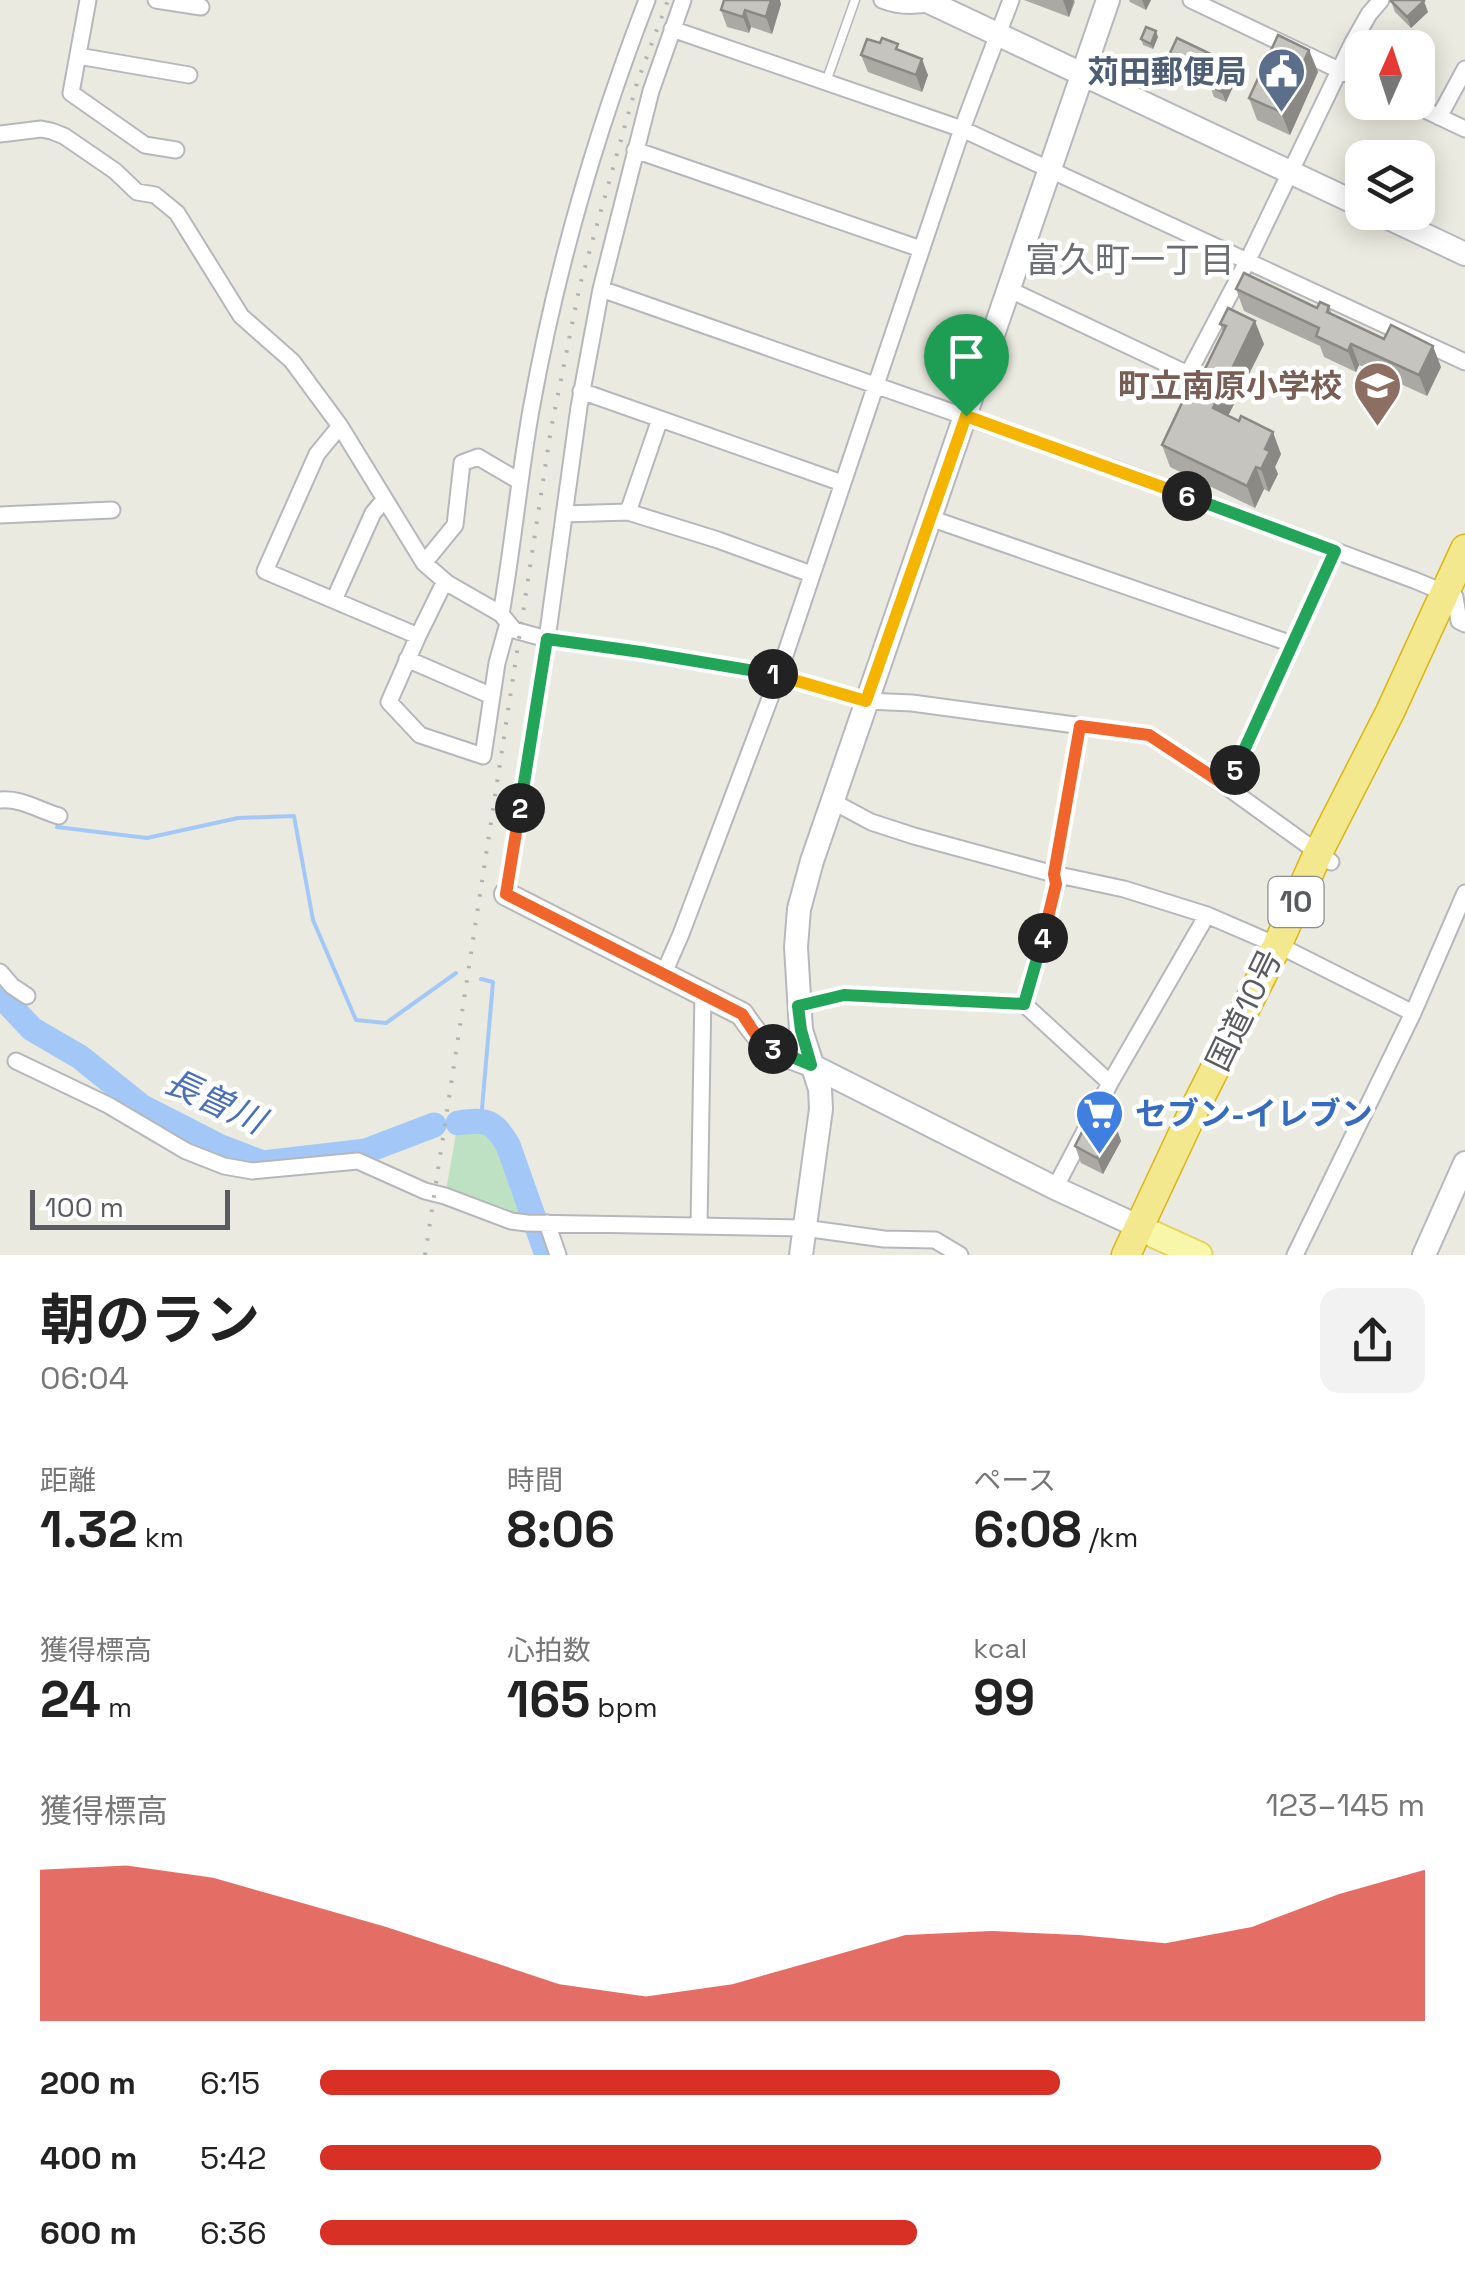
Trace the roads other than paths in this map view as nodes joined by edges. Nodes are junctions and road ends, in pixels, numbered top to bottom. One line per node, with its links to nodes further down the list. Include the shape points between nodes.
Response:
1 (88, 0): 15 (street)
2 (156, 0): 12 (street)
3 (646, 0): 47 (street, via 568,246)
4 (683, 0): 14 (street)
5 (856, 0): 21 (lane)
6 (882, 0): 11 (street)
7 (959, 0): 13 (street)
8 (1108, 0): 16 (street)
9 (1192, 0): 18 (street)
10 (1381, 0): 18 (street)
11 (928, 2): 13 (street)
12 (201, 8)
13 (1003, 18): 16 (street); 24 (street)
14 (672, 29): 21 (street); 28 (street)
15 (78, 56): 20 (street); 27 (street, via 75,97 144,145)
16 (1085, 67): 29 (street); 30 (street)
17 (1465, 68): 23 (street)
18 (1339, 70): 19 (street); 29 (street)
19 (1345, 73)
20 (189, 76)
21 (826, 82): 24 (street)
22 (1435, 115): 23 (street)
23 (1439, 117): 25 (street)
24 (962, 129): 30 (street); 36 (street)
25 (1465, 129)
26 (0, 134): 46 (street, via 40,130 64,136 178,213 241,316 292,361)
27 (176, 150)
28 (634, 150): 36 (street); 39 (street)
29 (1294, 165): 31 (street); 32 (street); 38 (street)
30 (1050, 170): 38 (street); 40 (street)
31 (1345, 184)
32 (1345, 196)
33 (1435, 223): 35 (street)
34 (1414, 230): 37 (street)
35 (1465, 238)
36 (921, 248): 42 (street)
37 (1465, 254)
38 (1247, 262): 40 (street, via 1188,374); 41 (street)
39 (601, 289): 42 (street); 43 (street)
40 (1008, 289): 44 (street)
41 (1465, 362)
42 (875, 384): 44 (street); 48 (street)
43 (581, 391): 45 (street); 52 (street)
44 (966, 416): 54 (street); 56 (street)
45 (660, 418): 48 (street); 51 (street)
46 (340, 426): 49 (street); 61 (street, via 317,454 264,571)
47 (519, 481): 57 (street, via 478,457 462,463 455,524); 62 (street)
48 (842, 482): 58 (street)
49 (384, 500): 57 (street); 61 (street)
50 (112, 510): 53 (street)
51 (628, 512): 52 (street); 58 (street)
52 (564, 514): 65 (street)
53 (0, 515)
54 (930, 518): 66 (street); 70 (street)
55 (1465, 549): 60 (highway, 国道10号 / 10)
56 (1335, 551): 60 (street); 66 (street)
57 (424, 563): 59 (street)
58 (812, 574): 68 (street)
59 (445, 580): 62 (street); 64 (street)
60 (1455, 589): 63 (street, via 1458,621); 76 (highway, 国道10号 / 10)
61 (334, 600): 64 (street)
62 (504, 618): 65 (street, via 514,630); 69 (street)
63 (1465, 624)
64 (418, 636): 67 (street)
65 (547, 639): 68 (street); 79 (street)
66 (1292, 644): 72 (street)
67 (408, 659): 69 (street); 69 (street, via 388,702 420,735 483,756)
68 (778, 675): 70 (street); 83 (street)
69 (492, 696)
70 (866, 701): 71 (street); 74 (street)
71 (1080, 726): 72 (street, via 1149,735); 77 (street)
72 (1228, 787): 76 (street)
73 (0, 800): 75 (street)
74 (832, 800): 77 (street, via 871,822); 87 (street, via 799,909)
75 (59, 816)
76 (1325, 857): 81 (highway, 国道10号 / 10)
77 (1054, 874): 80 (street); 86 (street)
78 (1465, 893): 88 (street)
79 (506, 894): 83 (street)
80 (1207, 916): 81 (street); 91 (street)
81 (1282, 948): 88 (street); 97 (highway, 国道10号 / 10)
82 (0, 972): 85 (street)
83 (664, 973): 84 (street)
84 (703, 992): 90 (street, via 742,1014 758,1038 780,1053); 95 (street)
85 (28, 996)
86 (1024, 1004): 87 (street, via 844,995); 91 (street)
87 (798, 1006): 90 (street)
88 (1413, 1014): 104 (street)
89 (16, 1061): 94 (street, via 224,1166 252,1172 358,1162 511,1221)
90 (811, 1065): 93 (street); 96 (street, via 821,1109)
91 (1110, 1084): 93 (street)
92 (1465, 1163): 105 (street)
93 (1055, 1188): 97 (street)
94 (539, 1223): 95 (street); 99 (street)
95 (699, 1225): 96 (street)
96 (804, 1228): 98 (street); 100 (street)
97 (1146, 1239): 102 (highway, 国道10号 / 10); 103 (main road)
98 (885, 1247): 101 (street, via 934,1240)
99 (558, 1255)
100 (800, 1255)
101 (960, 1255)
102 (1126, 1255)
103 (1199, 1255)
104 (1296, 1255)
105 (1424, 1255)

